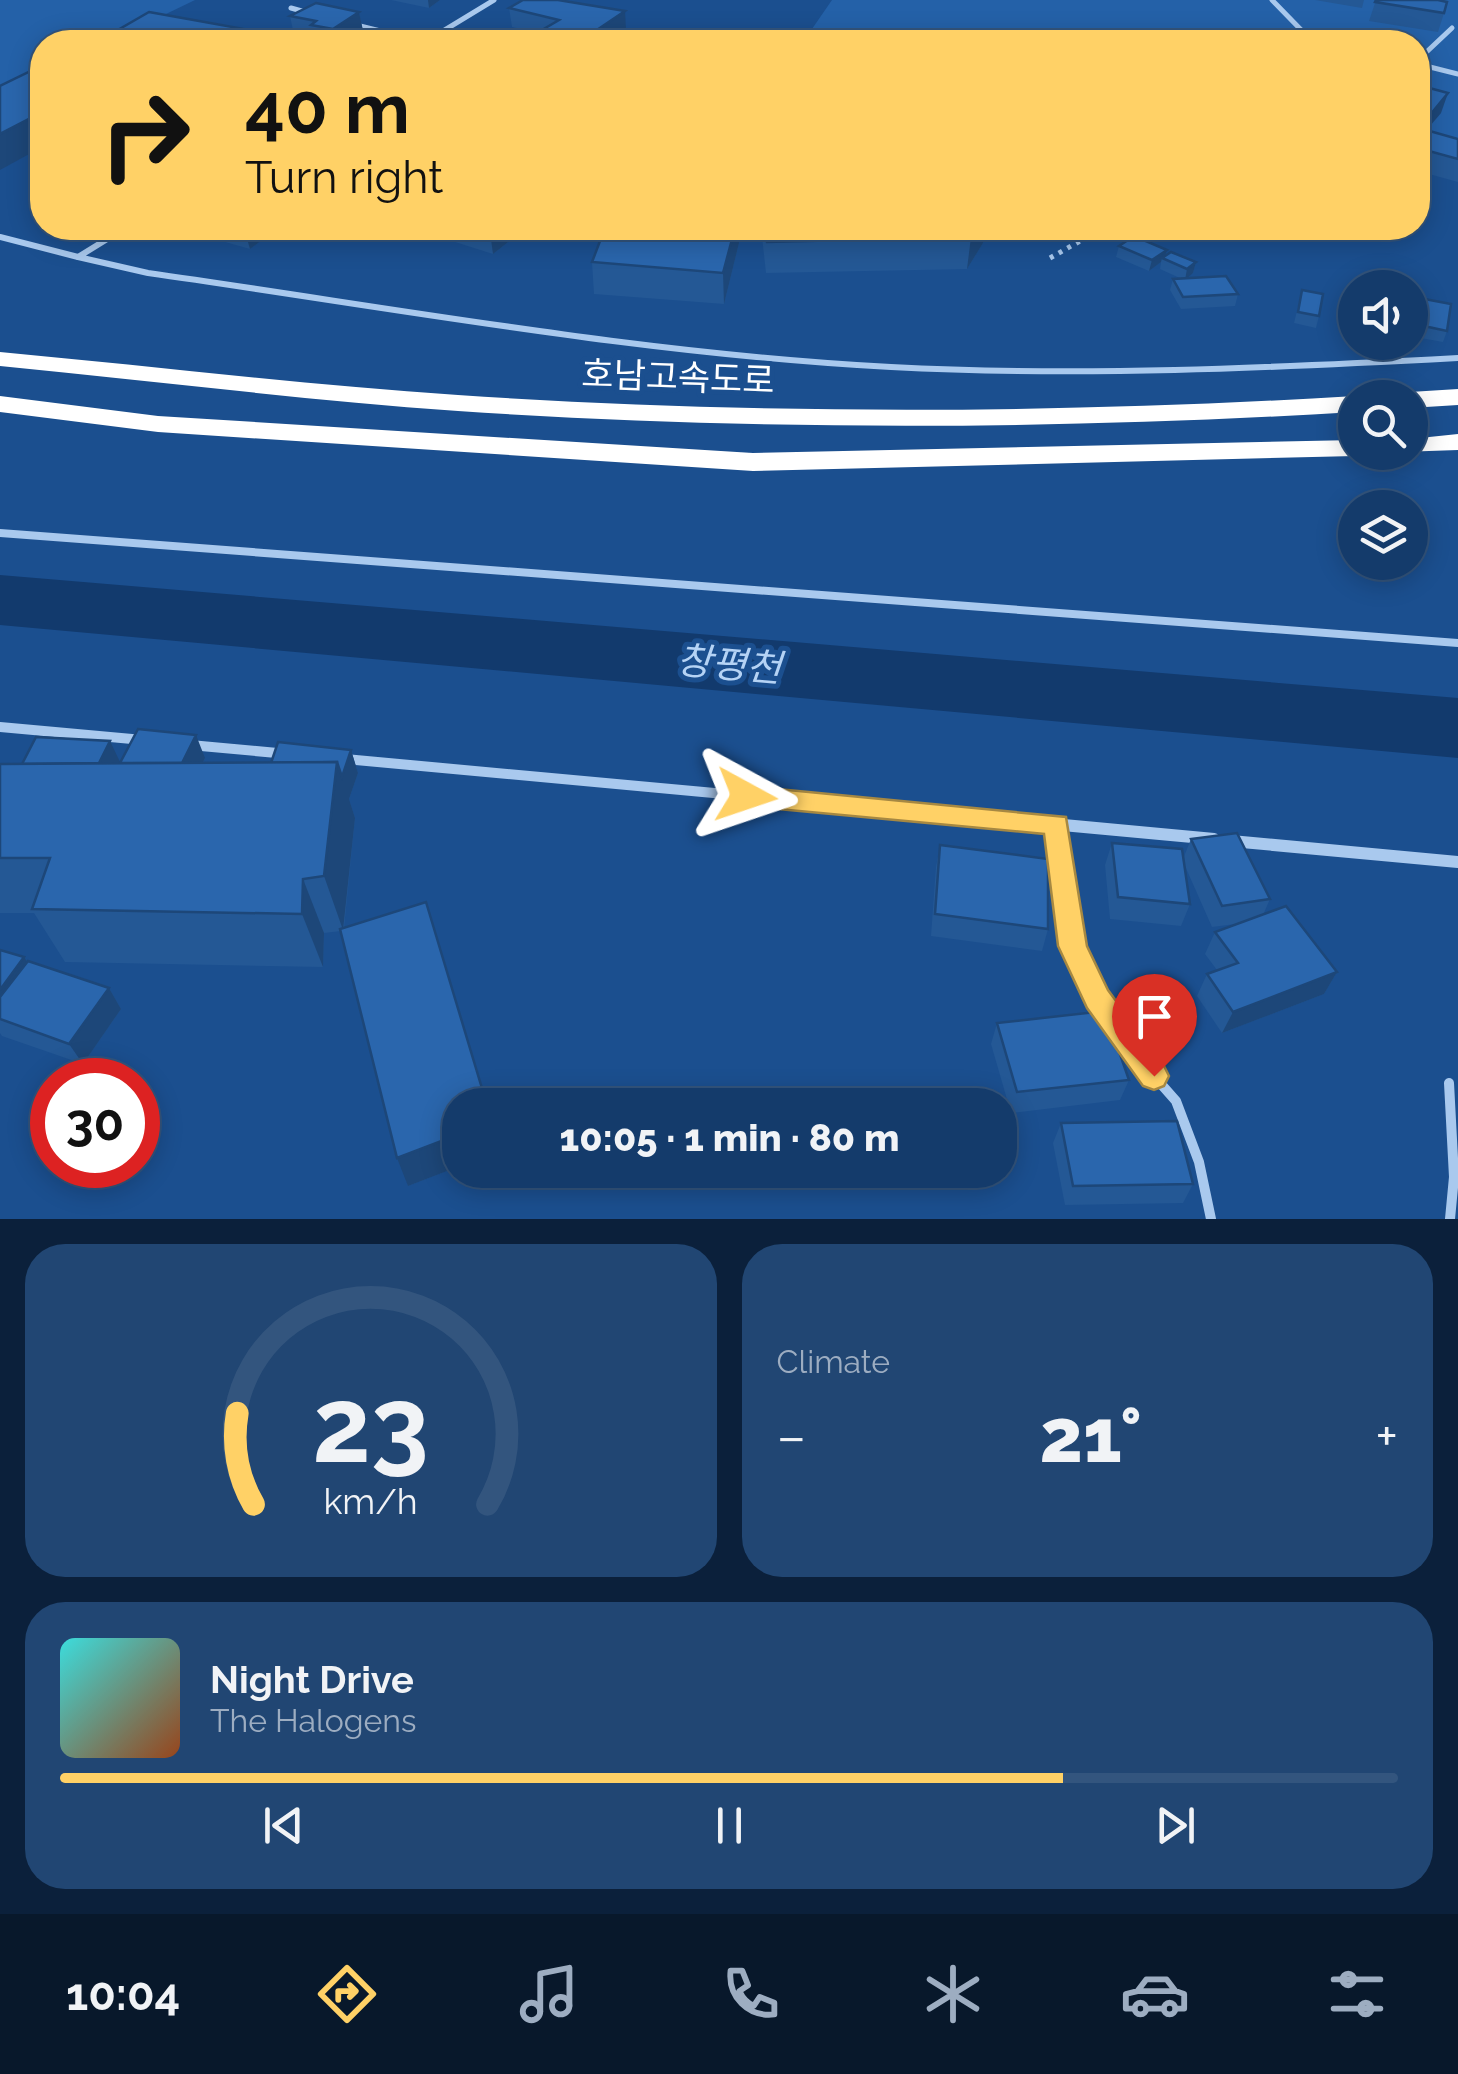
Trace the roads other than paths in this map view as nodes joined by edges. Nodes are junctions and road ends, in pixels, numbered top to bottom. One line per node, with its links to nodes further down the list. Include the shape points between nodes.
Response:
1 (494, 0): 8 (lane)
2 (1272, 0): 9 (lane)
3 (291, 8): 4 (lane)
4 (310, 13)
5 (348, 22): 7 (lane)
6 (1452, 28): 10 (lane)
7 (379, 30)
8 (445, 30)
9 (1300, 30)
10 (1430, 50)
11 (1430, 66): 12 (lane)
12 (1458, 74)
13 (0, 237): 15 (lane)
14 (106, 240): 15 (lane)
15 (78, 257): 16 (lane, via 586,339 811,362 1079,373)
16 (1458, 358)
17 (0, 359): 21 (highway, 호남고속도로, via 457,402 713,415 1128,418)
18 (1458, 397): 19 (highway)
19 (1428, 399)
20 (0, 404): 24 (highway, via 158,424 752,462)
21 (1338, 405)
22 (1458, 442): 23 (highway)
23 (1428, 445)
24 (1338, 448)
25 (0, 533): 26 (lane)
26 (1458, 643)
27 (3, 730): 28 (street)
28 (306, 755)
29 (325, 757): 30 (street)
30 (1056, 824): 31 (street); 33 (lane, via 1072,946 1131,1050 1176,1101)
31 (1458, 862)
32 (1448, 1084): 34 (lane)
33 (1211, 1219)
34 (1450, 1219)

